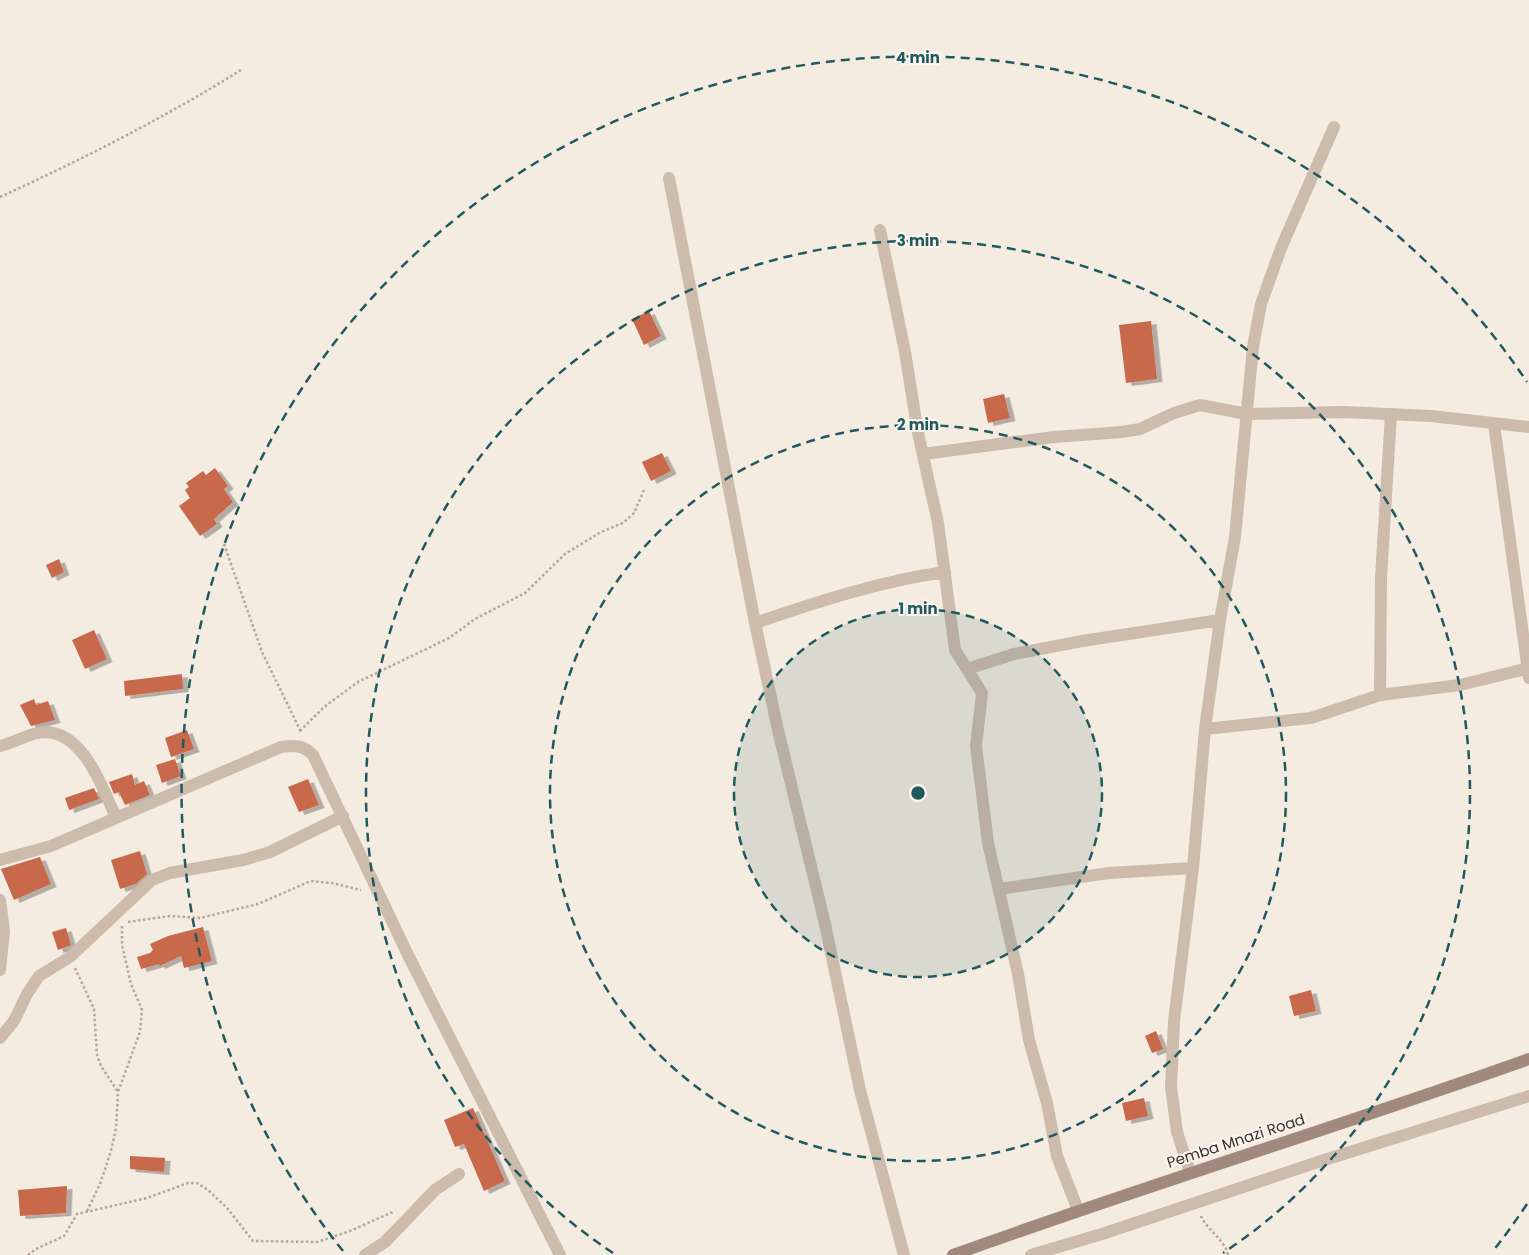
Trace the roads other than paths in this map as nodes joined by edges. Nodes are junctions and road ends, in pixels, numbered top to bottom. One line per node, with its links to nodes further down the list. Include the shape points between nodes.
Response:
1 (1334, 126): 4 (street, via 1281,248 1261,304 1252,348)
2 (669, 178): 11 (street)
3 (880, 230): 8 (street)
4 (1247, 414): 5 (street); 8 (street, via 1200,405 1140,429); 10 (street, via 1235,537)
5 (1392, 414): 6 (street); 14 (street, via 1381,578)
6 (1494, 424): 7 (street); 13 (street)
7 (1529, 427)
8 (923, 454): 9 (street)
9 (945, 572): 11 (street, via 887,582); 12 (street, via 954,650)
10 (1220, 620): 12 (street, via 1082,640 1014,654); 15 (street)
11 (755, 623): 32 (street, via 860,1090)
12 (967, 669): 21 (street, via 982,692 976,746 988,843)
13 (1529, 671): 14 (street)
14 (1380, 696): 15 (street, via 1311,718)
15 (1205, 729): 20 (street)
16 (0, 746): 18 (street, via 37,733 48,732 62,737 88,758)
17 (343, 816): 18 (street, via 313,755 305,747 297,745 281,747); 24 (street, via 270,852 170,873 152,880 70,957 38,976 14,1021); 31 (street, via 408,956)
18 (116, 818): 19 (street, via 51,846)
19 (0, 860)
20 (1193, 868): 21 (street, via 1109,874); 27 (street, via 1174,1021 1171,1087 1177,1132)
21 (999, 889): 29 (street, via 1029,1040 1047,1103 1057,1156)
22 (0, 900): 23 (street, via 4,931)
23 (0, 970)
24 (0, 1038)
25 (1529, 1059): 27 (main road, Pemba Mnazi Road, via 1380,1112)
26 (1529, 1096): 34 (street)
27 (1190, 1172): 29 (main road, Pemba Mnazi Road)
28 (459, 1174): 30 (street, via 423,1201 385,1242)
29 (1078, 1210): 33 (main road, Pemba Mnazi Road)
30 (365, 1255)
31 (560, 1255)
32 (904, 1255)
33 (953, 1255)
34 (1030, 1255)

